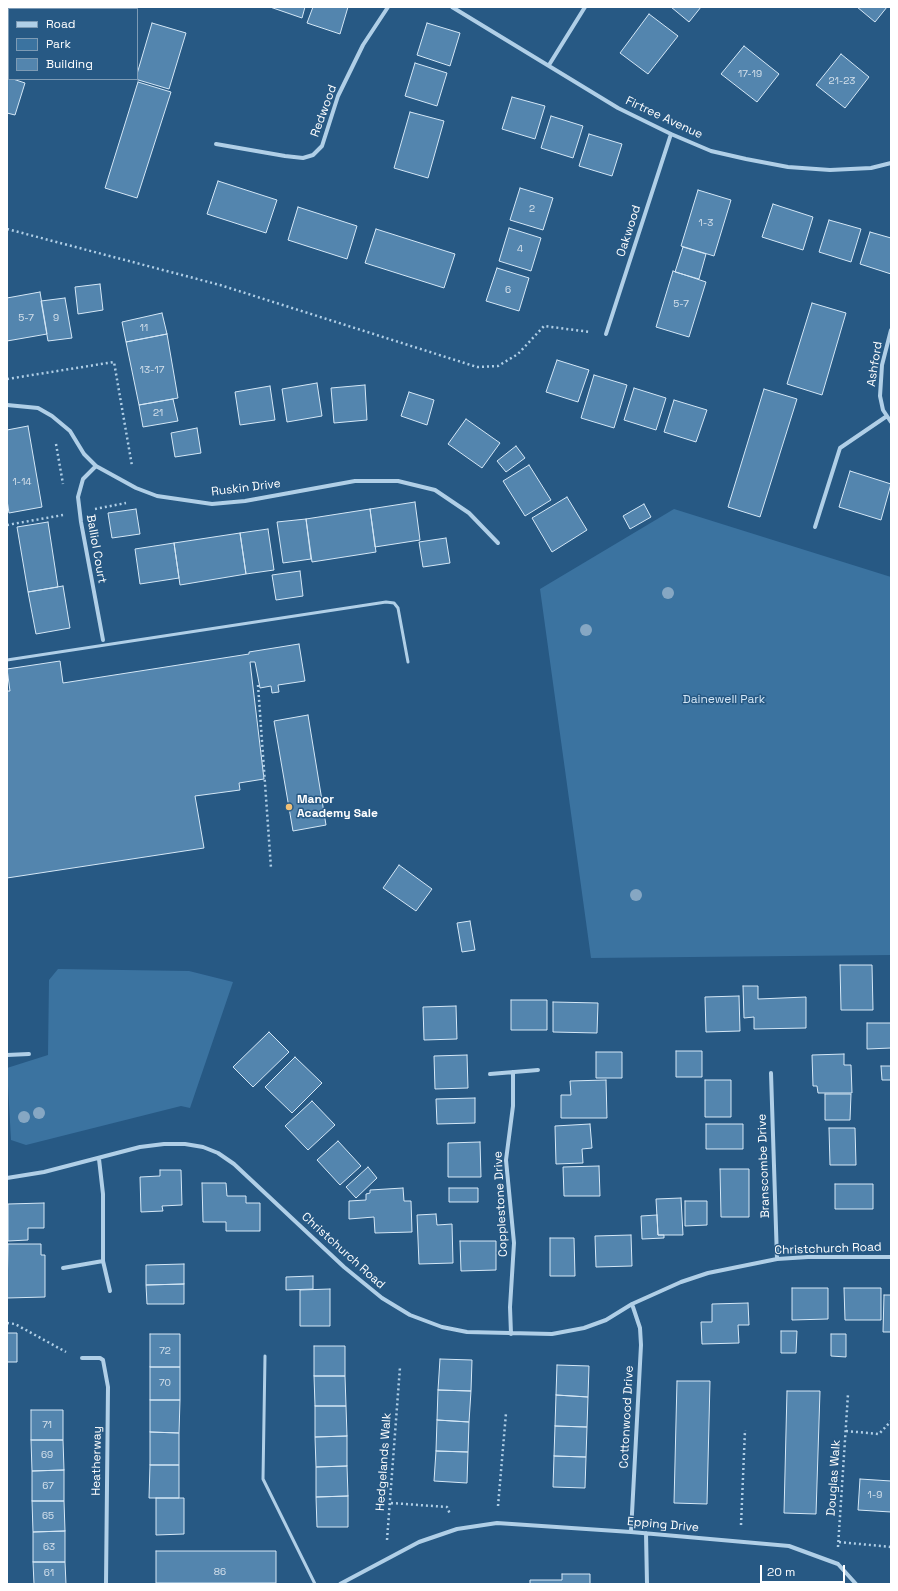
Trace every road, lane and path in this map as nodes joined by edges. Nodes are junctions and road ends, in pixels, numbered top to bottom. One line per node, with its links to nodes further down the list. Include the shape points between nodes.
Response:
1 (388, 7): 6 (street, Redwood, via 363,45 338,96 322,146 313,155 303,158 285,156)
2 (452, 7): 4 (street, Firtree Avenue)
3 (585, 7): 4 (street)
4 (549, 65): 5 (street, Firtree Avenue, via 618,108)
5 (671, 134): 7 (street, Firtree Avenue, via 711,151 788,167 830,170 871,168); 10 (street, Oakwood)
6 (216, 144)
7 (891, 163)
8 (7, 229): 10 (path, via 220,285 476,367 498,366 518,354 544,326)
9 (891, 330): 14 (street, Ashford, via 882,365 880,396)
10 (606, 334)
11 (7, 379): 17 (path, via 114,362)
12 (7, 405): 13 (street, Ruskin Drive, via 38,408)
13 (52, 416): 16 (street, Ruskin Drive, via 70,430 84,454); 18 (path)
14 (887, 416): 15 (street, Ashford); 19 (street, via 840,448)
15 (891, 422)
16 (96, 466): 17 (street, Ruskin Drive); 21 (street, Balliol Court, via 83,479 78,497)
17 (136, 488): 20 (street, Ruskin Drive, via 158,496 212,504 245,501 355,481 398,481 436,490 469,513)
18 (64, 492)
19 (815, 527)
20 (498, 543)
21 (103, 640)
22 (7, 660): 23 (lane, via 386,602 394,603 398,608)
23 (408, 662)
24 (258, 685): 25 (path)
25 (271, 868)
26 (30, 1054): 27 (street)
27 (7, 1055)
28 (538, 1070): 29 (street)
29 (513, 1072): 31 (street); 41 (street, Copplestone Drive, via 513,1106 506,1160 514,1243)
30 (771, 1073): 35 (street, Branscombe Drive)
31 (490, 1074)
32 (99, 1159): 33 (street, Christchurch Road); 36 (street, via 103,1194); 41 (street, Christchurch Road, via 140,1147 164,1144 203,1147 234,1164 344,1267 382,1298 442,1328)
33 (7, 1178)
34 (891, 1257): 35 (street, Christchurch Road)
35 (777, 1259): 39 (street, Christchurch Road, via 708,1273)
36 (103, 1261): 37 (street); 38 (street)
37 (63, 1268)
38 (110, 1291)
39 (632, 1304): 41 (street, Christchurch Road, via 606,1320 584,1328 552,1334); 53 (street, Cottonwood Drive, via 640,1328 641,1345)
40 (7, 1323): 43 (path, via 15,1324)
41 (511, 1334)
42 (265, 1356): 61 (lane, via 263,1479)
43 (82, 1358): 60 (street, Heatherway, via 103,1360 108,1387)
44 (400, 1366): 50 (path, Hedgelands Walk)
45 (848, 1394): 49 (path, Douglas Walk)
46 (506, 1413): 51 (path)
47 (891, 1421): 49 (path, via 879,1434)
48 (744, 1430): 55 (path)
49 (846, 1431): 56 (path, Douglas Walk)
50 (391, 1503): 52 (path, via 447,1507); 58 (path, Hedgelands Walk)
51 (497, 1524): 52 (street, Epping Drive); 53 (street, Epping Drive)
52 (457, 1529): 58 (street, Epping Drive, via 419,1542)
53 (631, 1532): 54 (street, Epping Drive)
54 (646, 1534): 55 (street, Epping Drive); 63 (street)
55 (740, 1542): 59 (street, Epping Drive, via 789,1546)
56 (839, 1542): 57 (path); 59 (path, Douglas Walk)
57 (891, 1547)
58 (386, 1558): 62 (street, Epping Drive)
59 (838, 1564): 64 (street, Epping Drive)
60 (106, 1584)
61 (315, 1584)
62 (340, 1584)
63 (647, 1584)
64 (856, 1584)

